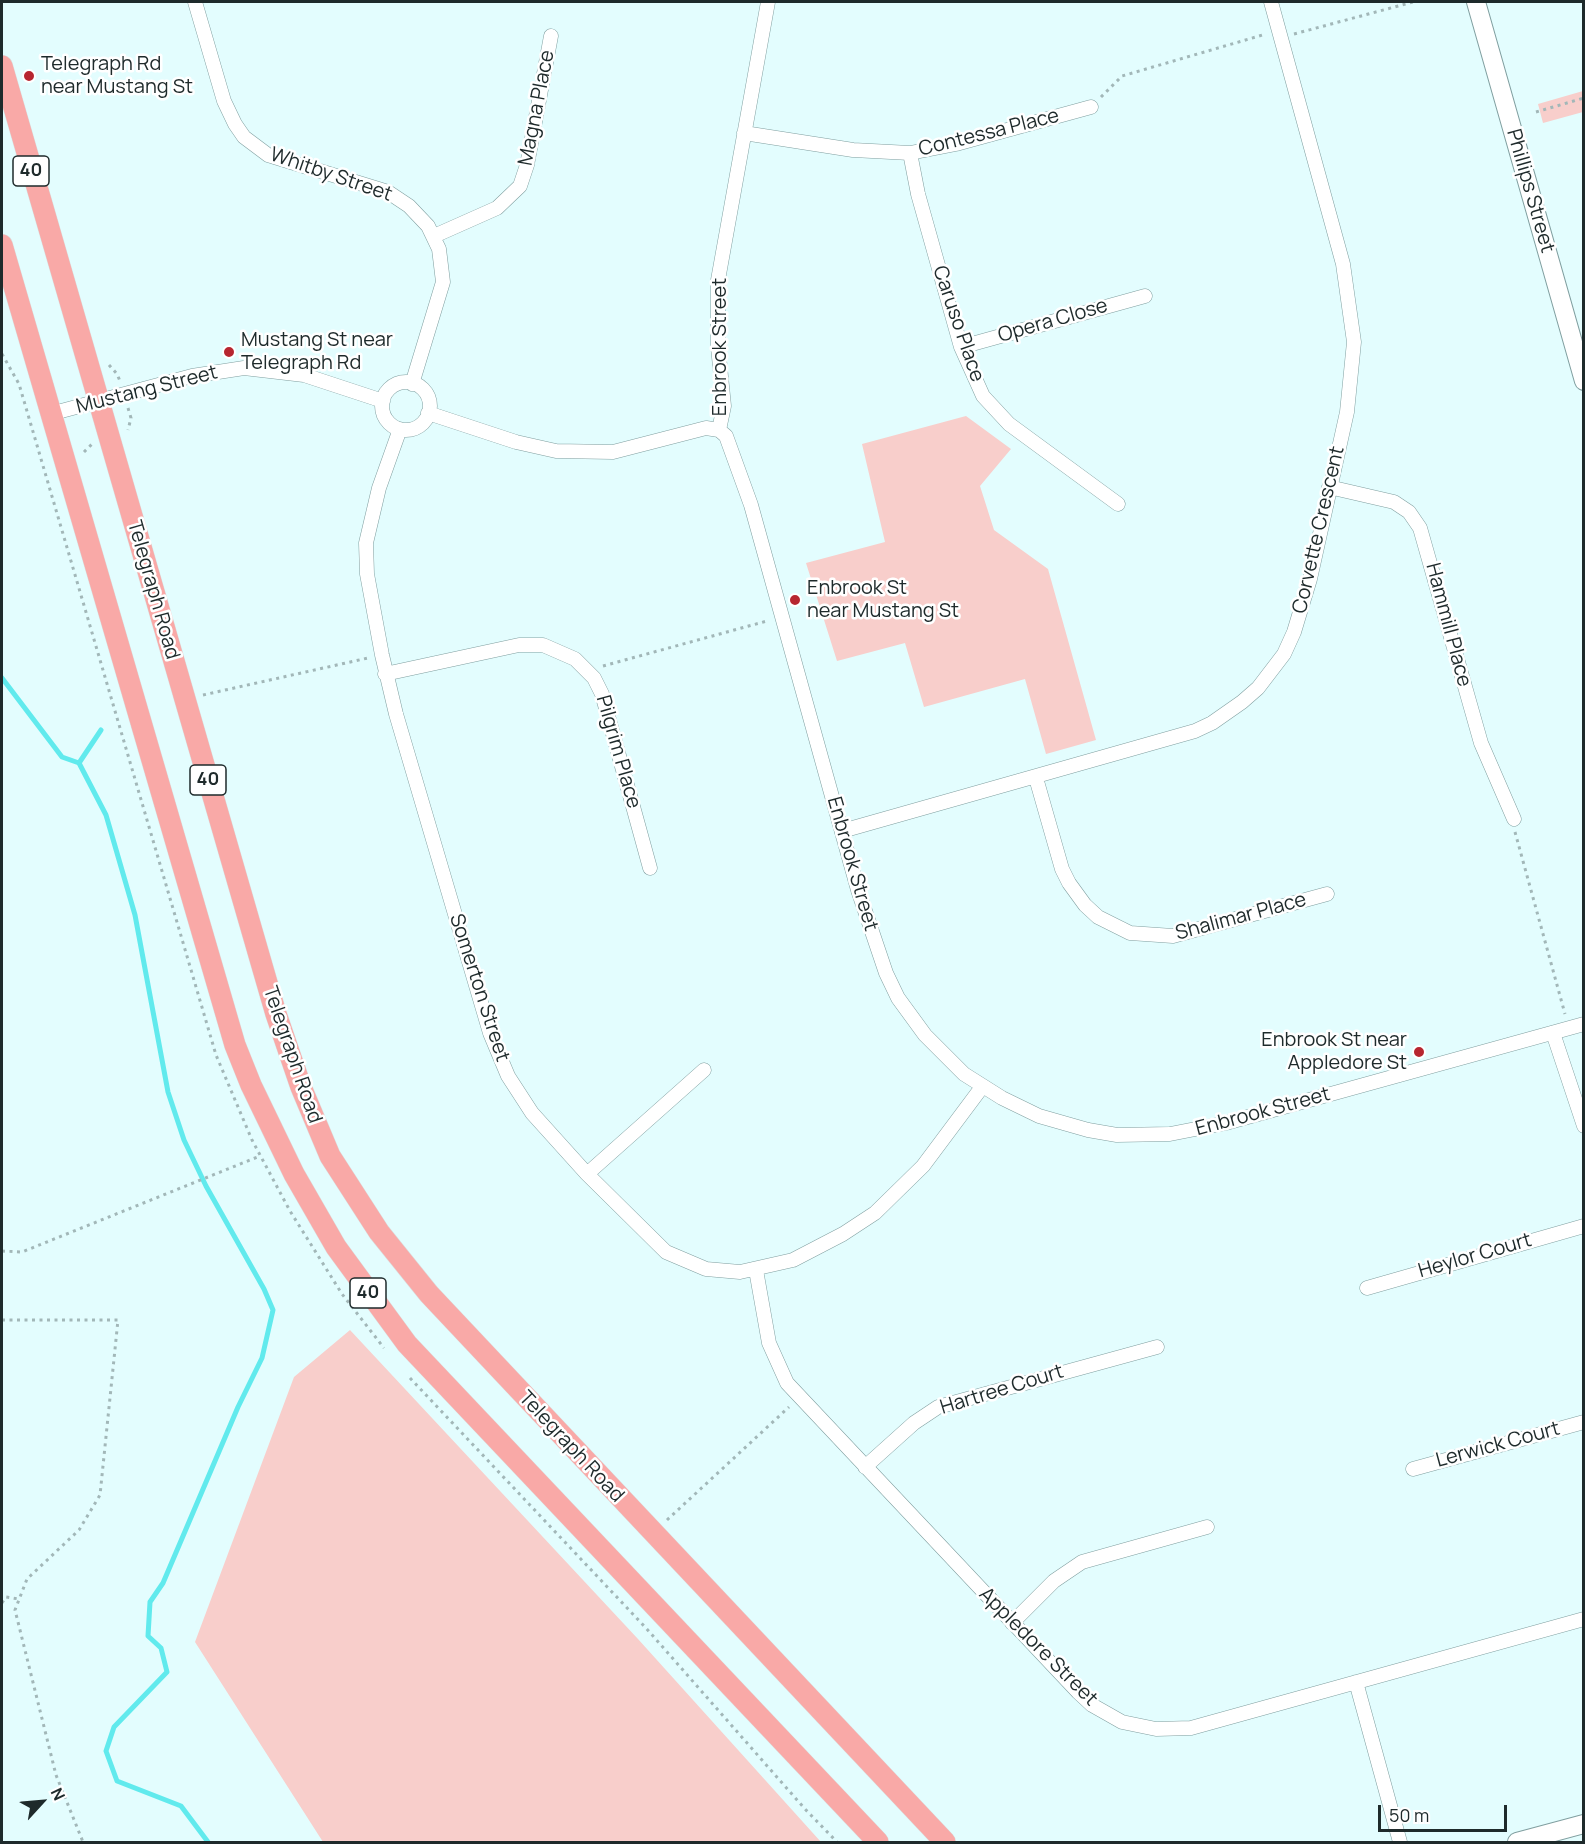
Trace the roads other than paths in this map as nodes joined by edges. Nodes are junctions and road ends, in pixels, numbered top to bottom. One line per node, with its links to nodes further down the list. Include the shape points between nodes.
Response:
1 (195, 2): 10 (street, Whitby Street, via 224,101 244,136 268,155 388,192 421,217)
2 (768, 2): 8 (street, Enbrook Street)
3 (1271, 2): 22 (street, Corvette Crescent, via 1343,264 1352,320 1354,367)
4 (1476, 2): 14 (street, Phillips Street)
5 (551, 36): 10 (street, Magna Place, via 527,165 519,186 497,208)
6 (2, 66): 16 (main road, Telegraph Road / 40)
7 (1091, 107): 9 (street, Contessa Place)
8 (744, 133): 9 (street, Contessa Place, via 853,150); 21 (street, Enbrook Street, via 718,280 718,347 724,406)
9 (910, 153): 13 (street, Caruso Place)
10 (434, 236): 15 (street, Whitby Street, via 443,282)
11 (2, 245): 19 (main road, 40)
12 (1145, 296): 13 (street, Opera Close)
13 (962, 347): 23 (street, Caruso Place, via 974,379 996,411)
14 (1584, 381)
15 (412, 384): 17 (street, via 390,388); 18 (street, via 424,392)
16 (98, 401): 17 (street, Mustang Street, via 192,376 244,368 304,375); 19 (street, Mustang Street); 49 (main road, Telegraph Road / 40, via 279,1024 315,1124 343,1178 400,1259 471,1341)
17 (383, 401): 20 (street, via 384,416)
18 (428, 413): 20 (street, via 414,429); 21 (street, via 556,452 613,452 706,428)
19 (50, 414): 48 (main road, 40, via 235,1045 273,1132 314,1211 357,1279 407,1344)
20 (400, 429): 24 (street, Somerton Street, via 379,488 366,543 367,574)
21 (719, 430): 27 (street, Enbrook Street, via 739,467)
22 (1329, 487): 25 (street, Corvette Crescent, via 1297,624 1284,654 1258,688 1195,731); 26 (street, Hammill Place, via 1394,502 1409,512 1420,528 1481,743)
23 (1118, 504)
24 (386, 674): 28 (street, Pilgrim Place, via 531,645 565,653 590,672 607,707); 35 (street, Somerton Street, via 498,1055 532,1113)
25 (1036, 778): 27 (street, Corvette Crescent); 29 (street, Shalimar Place, via 1069,883 1098,917 1130,933 1173,936)
26 (1514, 819)
27 (842, 831): 33 (street, Enbrook Street, via 873,940 898,998 945,1057)
28 (651, 868)
29 (1327, 894)
30 (1584, 1024): 31 (street, Enbrook Street)
31 (1553, 1032): 33 (street, Enbrook Street, via 1226,1123 1170,1134 1118,1135 1063,1124 1018,1107); 34 (street)
32 (704, 1070): 35 (street)
33 (982, 1087): 37 (street, Somerton Street, via 923,1166 884,1206 813,1251)
34 (1584, 1126)
35 (587, 1174): 37 (street, Somerton Street, via 666,1252 705,1269)
36 (1584, 1226): 38 (street, Heylor Court)
37 (756, 1270): 41 (street, Appledore Street, via 765,1325 787,1383)
38 (1367, 1287)
39 (1157, 1347): 41 (street, Hartree Court, via 938,1407)
40 (1584, 1422): 42 (street, Lerwick Court)
41 (865, 1467): 45 (street, Appledore Street)
42 (1413, 1469)
43 (1207, 1527): 45 (street, via 1082,1562 1054,1581)
44 (1584, 1619): 46 (street, Appledore Street)
45 (1012, 1623): 46 (street, Appledore Street, via 1092,1705 1122,1722 1140,1726 1191,1728)
46 (1356, 1682): 50 (street)
47 (1584, 1824): 51 (street)
48 (878, 1842)
49 (945, 1842)
50 (1400, 1842)
51 (1517, 1842)

